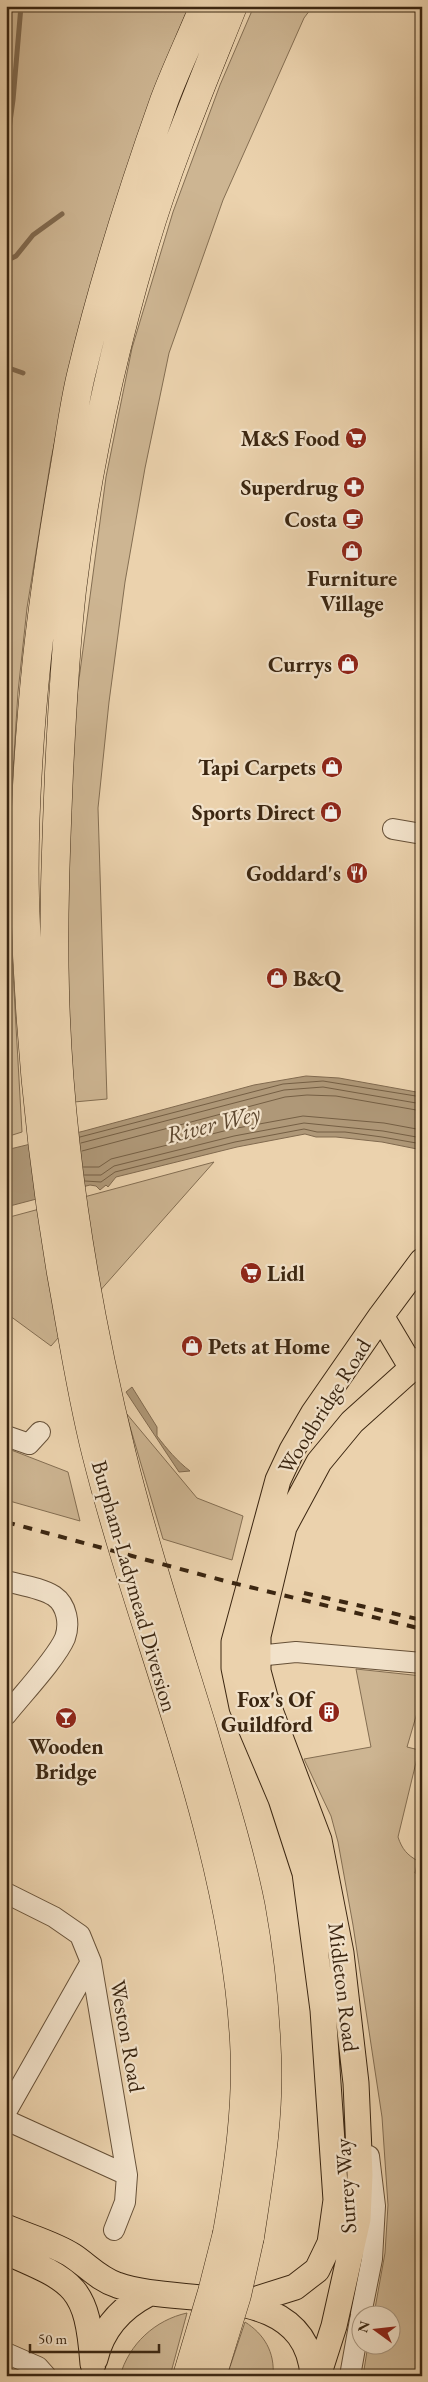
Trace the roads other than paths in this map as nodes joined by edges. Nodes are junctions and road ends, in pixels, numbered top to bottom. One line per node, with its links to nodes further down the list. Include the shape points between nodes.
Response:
1 (204, 6): 5 (highway, via 166,96 121,230 82,370 46,581 32,709 24,893 28,984)
2 (233, 6): 5 (highway, via 146,241 108,385 81,531 72,589 62,707)
3 (393, 829): 4 (street)
4 (422, 834)
5 (50, 1107): 6 (highway)
6 (65, 1225): 29 (highway, Burpham-Ladymead Diversion, via 86,1412 107,1494 207,1826 238,1973 244,2083 236,2177); 29 (highway, via 123,1458 226,1806 252,1914 263,2004 266,2122)
7 (422, 1261): 9 (main road, Woodbridge Road)
8 (422, 1281): 9 (main road)
9 (399, 1292): 10 (main road, Woodbridge Road)
10 (381, 1316): 11 (main road); 14 (main road, Woodbridge Road, via 313,1414 278,1480)
11 (418, 1368): 14 (main road, Woodbridge Road, via 352,1422 319,1462)
12 (40, 1432): 13 (street, via 29,1444)
13 (6, 1436)
14 (263, 1571): 16 (main road)
15 (6, 1581): 19 (street, via 52,1595 64,1609 67,1619 60,1647)
16 (254, 1604): 17 (main road, Midleton Road); 25 (main road, Midleton Road, via 234,1642 236,1681 246,1719 295,1836 304,1874 323,2010)
17 (257, 1656): 18 (street, via 296,1652); 22 (main road, Midleton Road, via 260,1680 274,1726 319,1840 341,1952)
18 (422, 1663)
19 (6, 1715)
20 (6, 1893): 21 (street, Weston Road, via 54,1917 80,1935)
21 (91, 1962): 23 (street); 26 (street, Weston Road)
22 (356, 2083): 34 (street, Surrey Way, via 375,2206 372,2259); 42 (main road, Midleton Road, via 360,2175 358,2219 334,2326)
23 (6, 2112)
24 (6, 2120): 26 (street)
25 (333, 2159): 31 (main road, via 315,2244 297,2265 272,2280 259,2284 140,2276); 33 (main road, Midleton Road, via 336,2210 330,2243 322,2261 310,2277 295,2287)
26 (127, 2175): 28 (street, Weston Road, via 125,2202)
27 (6, 2228): 31 (main road)
28 (114, 2230)
29 (238, 2235): 39 (highway, bridge, via 212,2292); 40 (highway, bridge, via 237,2296)
30 (6, 2252): 37 (main road, via 54,2274 75,2291 90,2326)
31 (72, 2255): 32 (main road, via 105,2280)
32 (148, 2294): 33 (main road); 37 (main road, via 126,2308 109,2326 98,2346)
33 (244, 2303): 41 (main road, via 270,2312 291,2328 308,2354)
34 (364, 2304)
35 (6, 2353): 38 (street)
36 (354, 2354): 43 (street)
37 (93, 2370)
38 (42, 2371)
39 (187, 2376)
40 (212, 2376)
41 (313, 2376)
42 (318, 2376)
43 (350, 2376)

